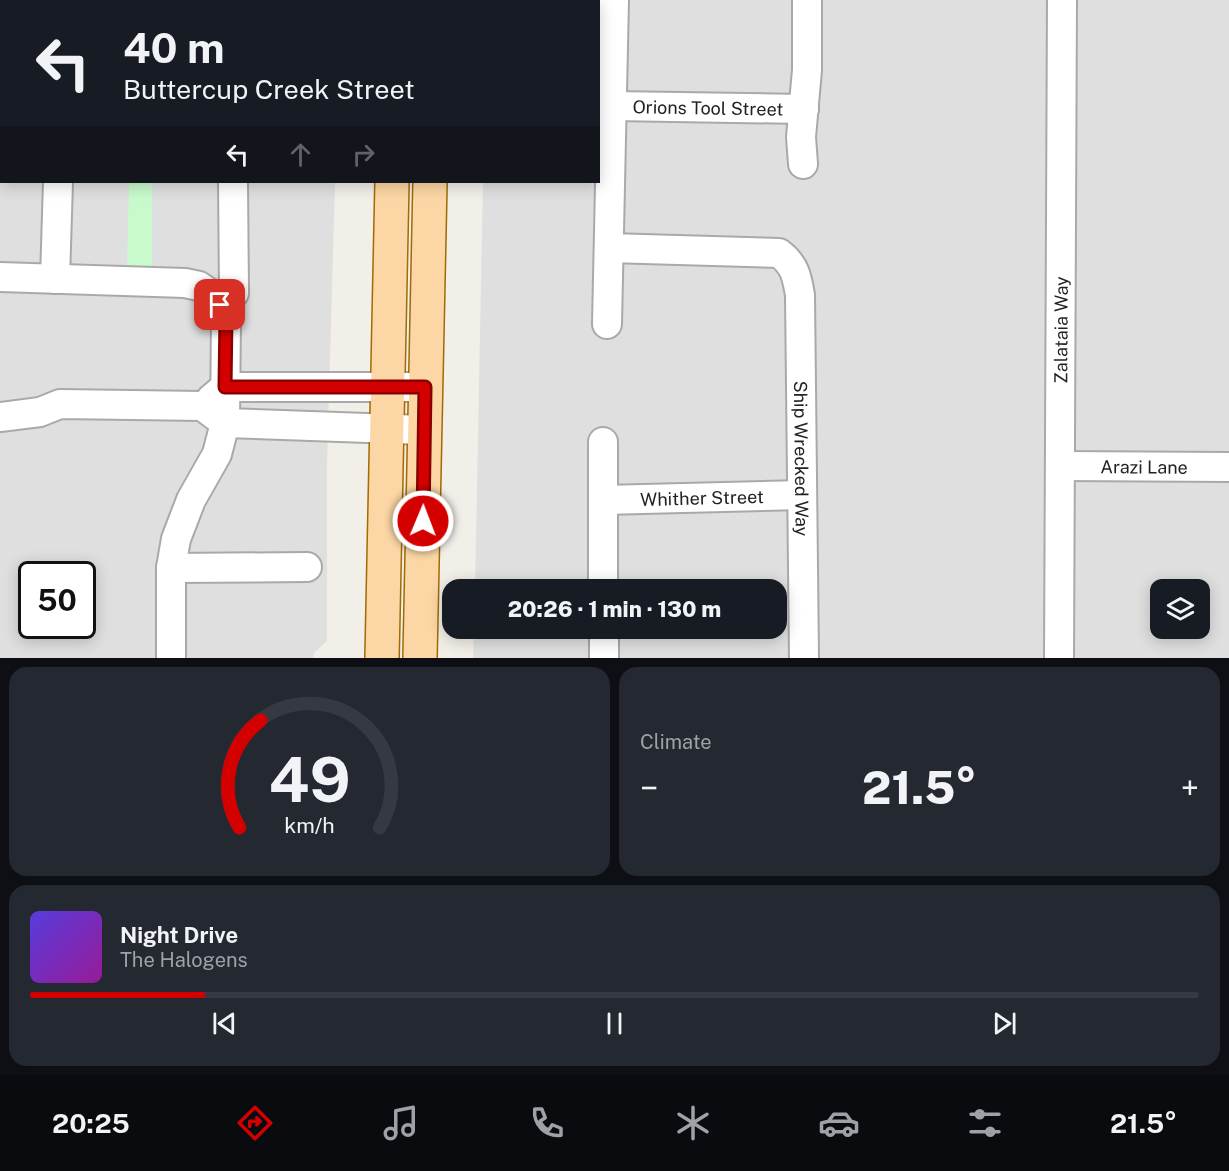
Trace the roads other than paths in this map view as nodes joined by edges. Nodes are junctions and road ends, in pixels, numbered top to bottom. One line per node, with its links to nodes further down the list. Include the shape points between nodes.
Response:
1 (614, 0): 4 (street)
2 (807, 0): 5 (street)
3 (1062, 0): 25 (street, Zalataia Way)
4 (612, 106): 5 (street, Orions Tool Street); 11 (street)
5 (804, 109): 6 (street)
6 (802, 164)
7 (57, 183): 13 (street)
8 (232, 183): 14 (street, via 234,292)
9 (392, 183): 17 (main road)
10 (430, 183): 18 (main road)
11 (609, 248): 15 (street); 27 (street, Ship Wrecked Way, via 779,253 790,261 800,296)
12 (0, 277): 13 (street)
13 (56, 279): 14 (street, via 185,283 199,286)
14 (220, 305): 16 (street, via 226,316)
15 (607, 324)
16 (225, 387): 17 (street); 19 (street); 21 (street)
17 (388, 387): 18 (street); 22 (main road)
18 (425, 387): 23 (main road)
19 (202, 406): 20 (street, via 60,404 40,412); 21 (street)
20 (0, 417)
21 (225, 423): 22 (street); 30 (street, via 217,454 191,500 176,539)
22 (387, 429): 23 (street); 34 (main road)
23 (424, 429): 35 (main road)
24 (603, 441): 28 (street)
25 (1060, 466): 26 (street, Arazi Lane); 38 (street, Zalataia Way)
26 (1229, 467)
27 (802, 495): 28 (street, Whither Street); 37 (street, Ship Wrecked Way)
28 (603, 500): 31 (street)
29 (307, 567): 30 (street)
30 (171, 568): 33 (street)
31 (603, 579)
32 (604, 639): 36 (street)
33 (171, 658)
34 (382, 658)
35 (420, 658)
36 (604, 658)
37 (804, 658)
38 (1059, 658)

